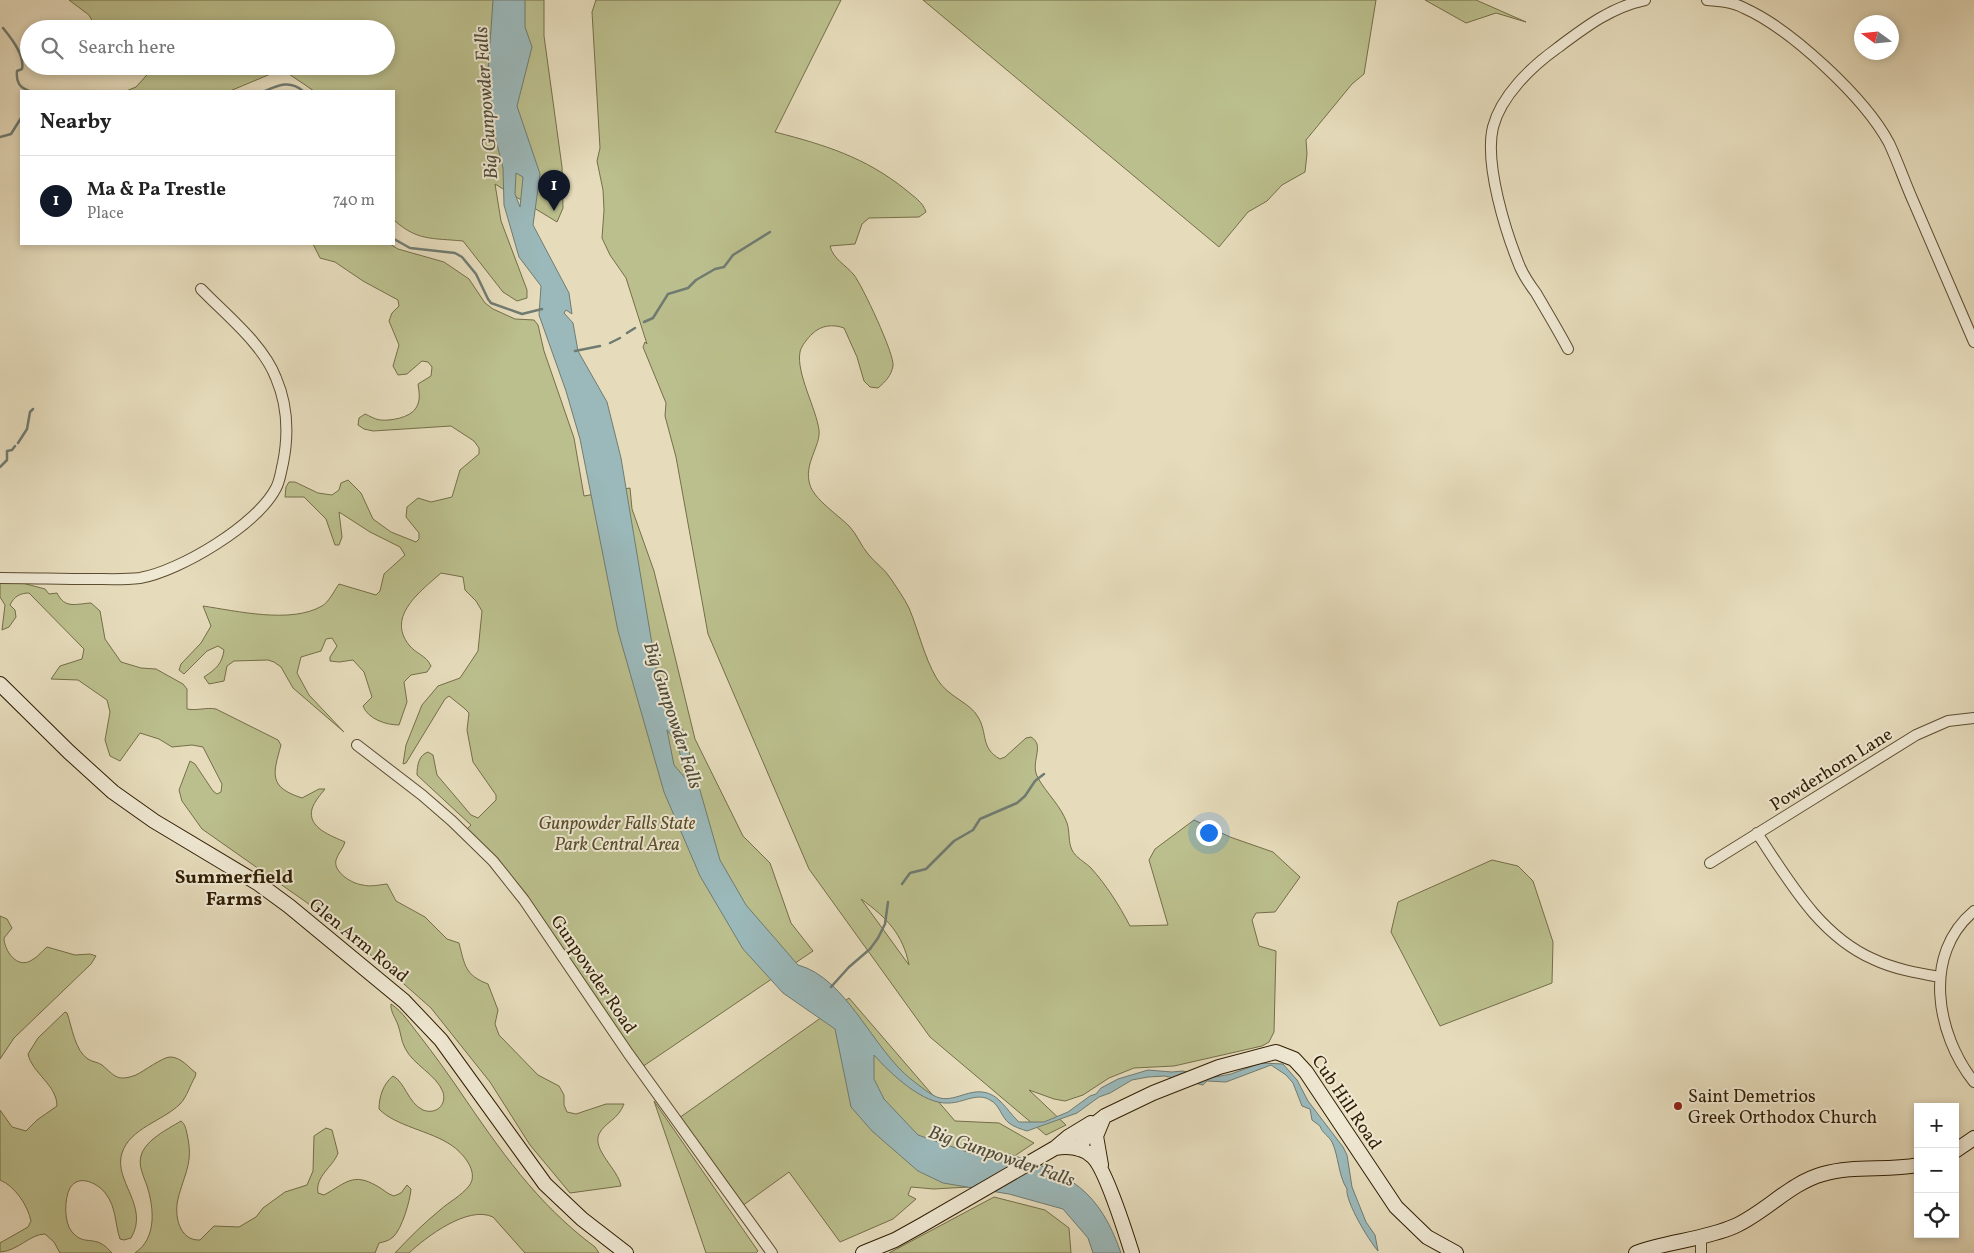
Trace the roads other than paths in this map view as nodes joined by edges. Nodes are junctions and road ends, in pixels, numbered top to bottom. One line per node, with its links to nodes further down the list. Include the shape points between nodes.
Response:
1 (1645, 0): 5 (street, via 1593,21 1547,56 1508,96 1493,128 1490,154 1499,204 1521,268)
2 (1707, 0): 4 (street, via 1744,8 1804,48 1869,112 1888,143)
3 (201, 289): 6 (street, via 258,347 276,376 286,413 287,431 277,487 271,497 227,538 161,572 139,578)
4 (1974, 342)
5 (1568, 349)
6 (0, 578)
7 (0, 684): 23 (main road, Glen Arm Road, via 113,792 154,821 259,884 404,1001 441,1040 545,1184 582,1219)
8 (1974, 718): 10 (street, Powderhorn Lane, via 1948,721 1916,735)
9 (357, 744): 24 (street, Gunpowder Road, via 452,821 492,861 524,900 628,1054)
10 (1757, 834): 11 (street, Powderhorn Lane); 13 (street, via 1817,918 1842,940 1872,959 1902,970)
11 (1710, 863)
12 (1974, 911): 13 (street, via 1950,942)
13 (1940, 977): 14 (street, via 1944,1020 1959,1060)
14 (1974, 1082)
15 (1105, 1116): 18 (main road, Cub Hill Road, via 1091,1127); 19 (main road); 21 (main road, via 1096,1136); 27 (main road, Cub Hill Road, via 1188,1078 1271,1052 1284,1054 1296,1060 1316,1086 1396,1207 1427,1237)
16 (1974, 1138): 17 (main road)
17 (1959, 1148)
18 (1079, 1149): 19 (main road, via 1065,1146); 21 (main road, via 1092,1156)
19 (1050, 1151): 25 (main road, via 905,1235)
20 (1914, 1166): 22 (main road, via 1821,1174 1802,1182 1748,1219)
21 (1102, 1169): 26 (main road)
22 (1702, 1237): 28 (main road); 29 (street)
23 (626, 1253)
24 (772, 1253)
25 (863, 1253)
26 (1132, 1253)
27 (1456, 1253)
28 (1636, 1253)
29 (1702, 1253)

